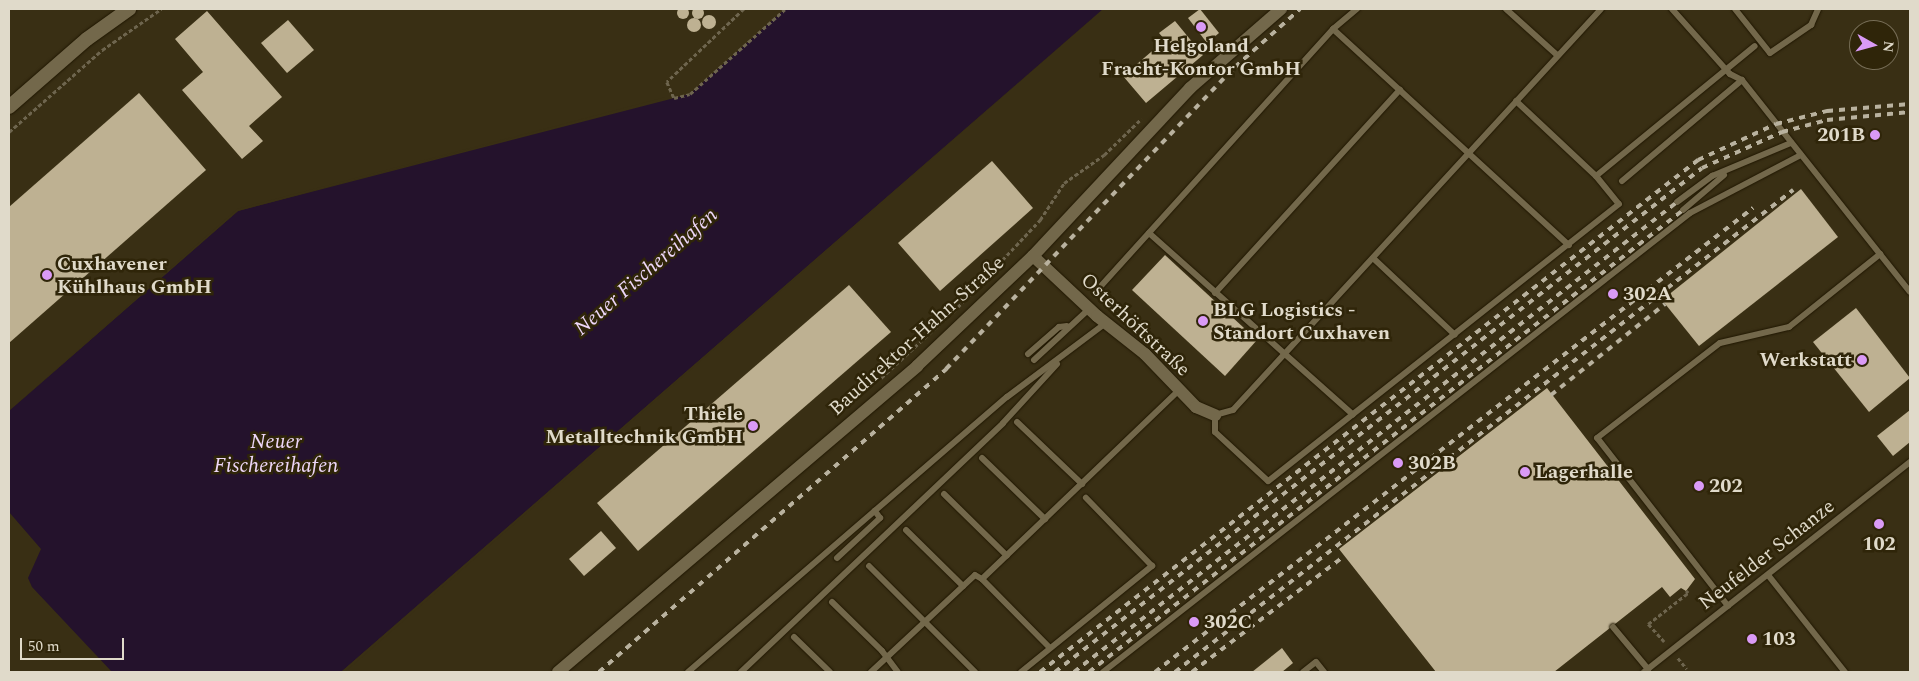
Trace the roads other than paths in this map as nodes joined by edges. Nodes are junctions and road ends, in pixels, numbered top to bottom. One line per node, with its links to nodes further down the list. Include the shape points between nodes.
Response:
1 (129, 9): 16 (street, via 87,39)
2 (1282, 9): 28 (street, Baudirektor-Hahn-Straße, via 1190,88)
3 (1357, 9): 9 (lane)
4 (1506, 9): 11 (lane)
5 (1601, 9): 11 (lane)
6 (1672, 9): 12 (lane)
7 (1735, 9): 8 (lane, via 1770,53 1811,25)
8 (1818, 9)
9 (1333, 29): 14 (lane); 25 (lane)
10 (1755, 46): 12 (lane)
11 (1557, 55): 15 (lane)
12 (1726, 69): 13 (lane); 21 (lane)
13 (1742, 80): 17 (lane); 22 (lane)
14 (1400, 90): 18 (lane); 32 (lane)
15 (1516, 101): 18 (lane); 21 (lane)
16 (9, 107)
17 (1792, 143): 19 (lane); 20 (lane)
18 (1469, 154): 26 (lane); 29 (lane)
19 (1801, 155): 27 (lane); 75 (lane, via 1690,213)
20 (1725, 174): 23 (lane, via 1712,176); 24 (lane)
21 (1596, 176): 26 (lane, via 1619,204)
22 (1622, 181)
23 (1677, 202)
24 (1683, 210)
25 (1150, 233): 30 (lane); 32 (lane)
26 (1569, 245): 36 (lane)
27 (1880, 254): 31 (lane); 60 (lane, via 1789,327 1720,343 1597,438)
28 (1033, 256): 33 (street, Osterhöftstraße); 67 (street, Baudirektor-Hahn-Straße, via 917,366)
29 (1373, 258): 36 (lane); 39 (lane)
30 (1100, 287)
31 (1910, 292)
32 (1215, 293): 39 (lane)
33 (1089, 309): 34 (street, Osterhöftstraße); 35 (lane)
34 (1106, 323): 38 (lane); 41 (street, Osterhöftstraße, via 1125,336)
35 (1067, 326): 37 (lane, via 1059,327); 40 (lane)
36 (1455, 335): 43 (lane)
37 (1028, 354)
38 (1066, 354): 50 (lane, via 1008,397); 69 (lane, via 1003,423)
39 (1284, 354): 42 (lane, via 1233,410); 43 (lane)
40 (1034, 360)
41 (1179, 390): 42 (street, Osterhöftstraße, via 1201,411); 47 (lane)
42 (1215, 415): 43 (lane, via 1215,432 1268,481)
43 (1353, 415)
44 (1017, 422): 47 (lane)
45 (982, 458): 51 (lane)
46 (1910, 462): 56 (lane, Neufelder Schanze)
47 (1082, 484): 51 (lane)
48 (944, 494): 53 (lane)
49 (1086, 498): 64 (lane, via 1152,566)
50 (875, 511): 54 (lane, via 880,518); 68 (lane)
51 (1045, 519): 53 (lane)
52 (906, 530): 58 (lane)
53 (1007, 556): 57 (lane)
54 (837, 558)
55 (869, 566): 61 (lane)
56 (1768, 575): 60 (lane, Neufelder Schanze); 78 (lane)
57 (982, 579): 58 (lane, via 975,575); 64 (lane)
58 (963, 586): 61 (lane)
59 (832, 602): 65 (lane)
60 (1728, 606): 66 (lane, Neufelder Schanze)
61 (926, 621): 65 (lane); 73 (lane)
62 (1613, 627): 66 (lane)
63 (794, 637): 70 (lane)
64 (1049, 647): 74 (lane)
65 (886, 659): 71 (lane); 72 (lane)
66 (1646, 671)
67 (558, 672)
68 (688, 672)
69 (740, 672)
70 (830, 672)
71 (872, 672)
72 (898, 672)
73 (975, 672)
74 (1021, 672)
75 (1103, 672)
76 (1303, 672): 77 (lane, via 1316,662)
77 (1324, 672)
78 (1844, 672)

